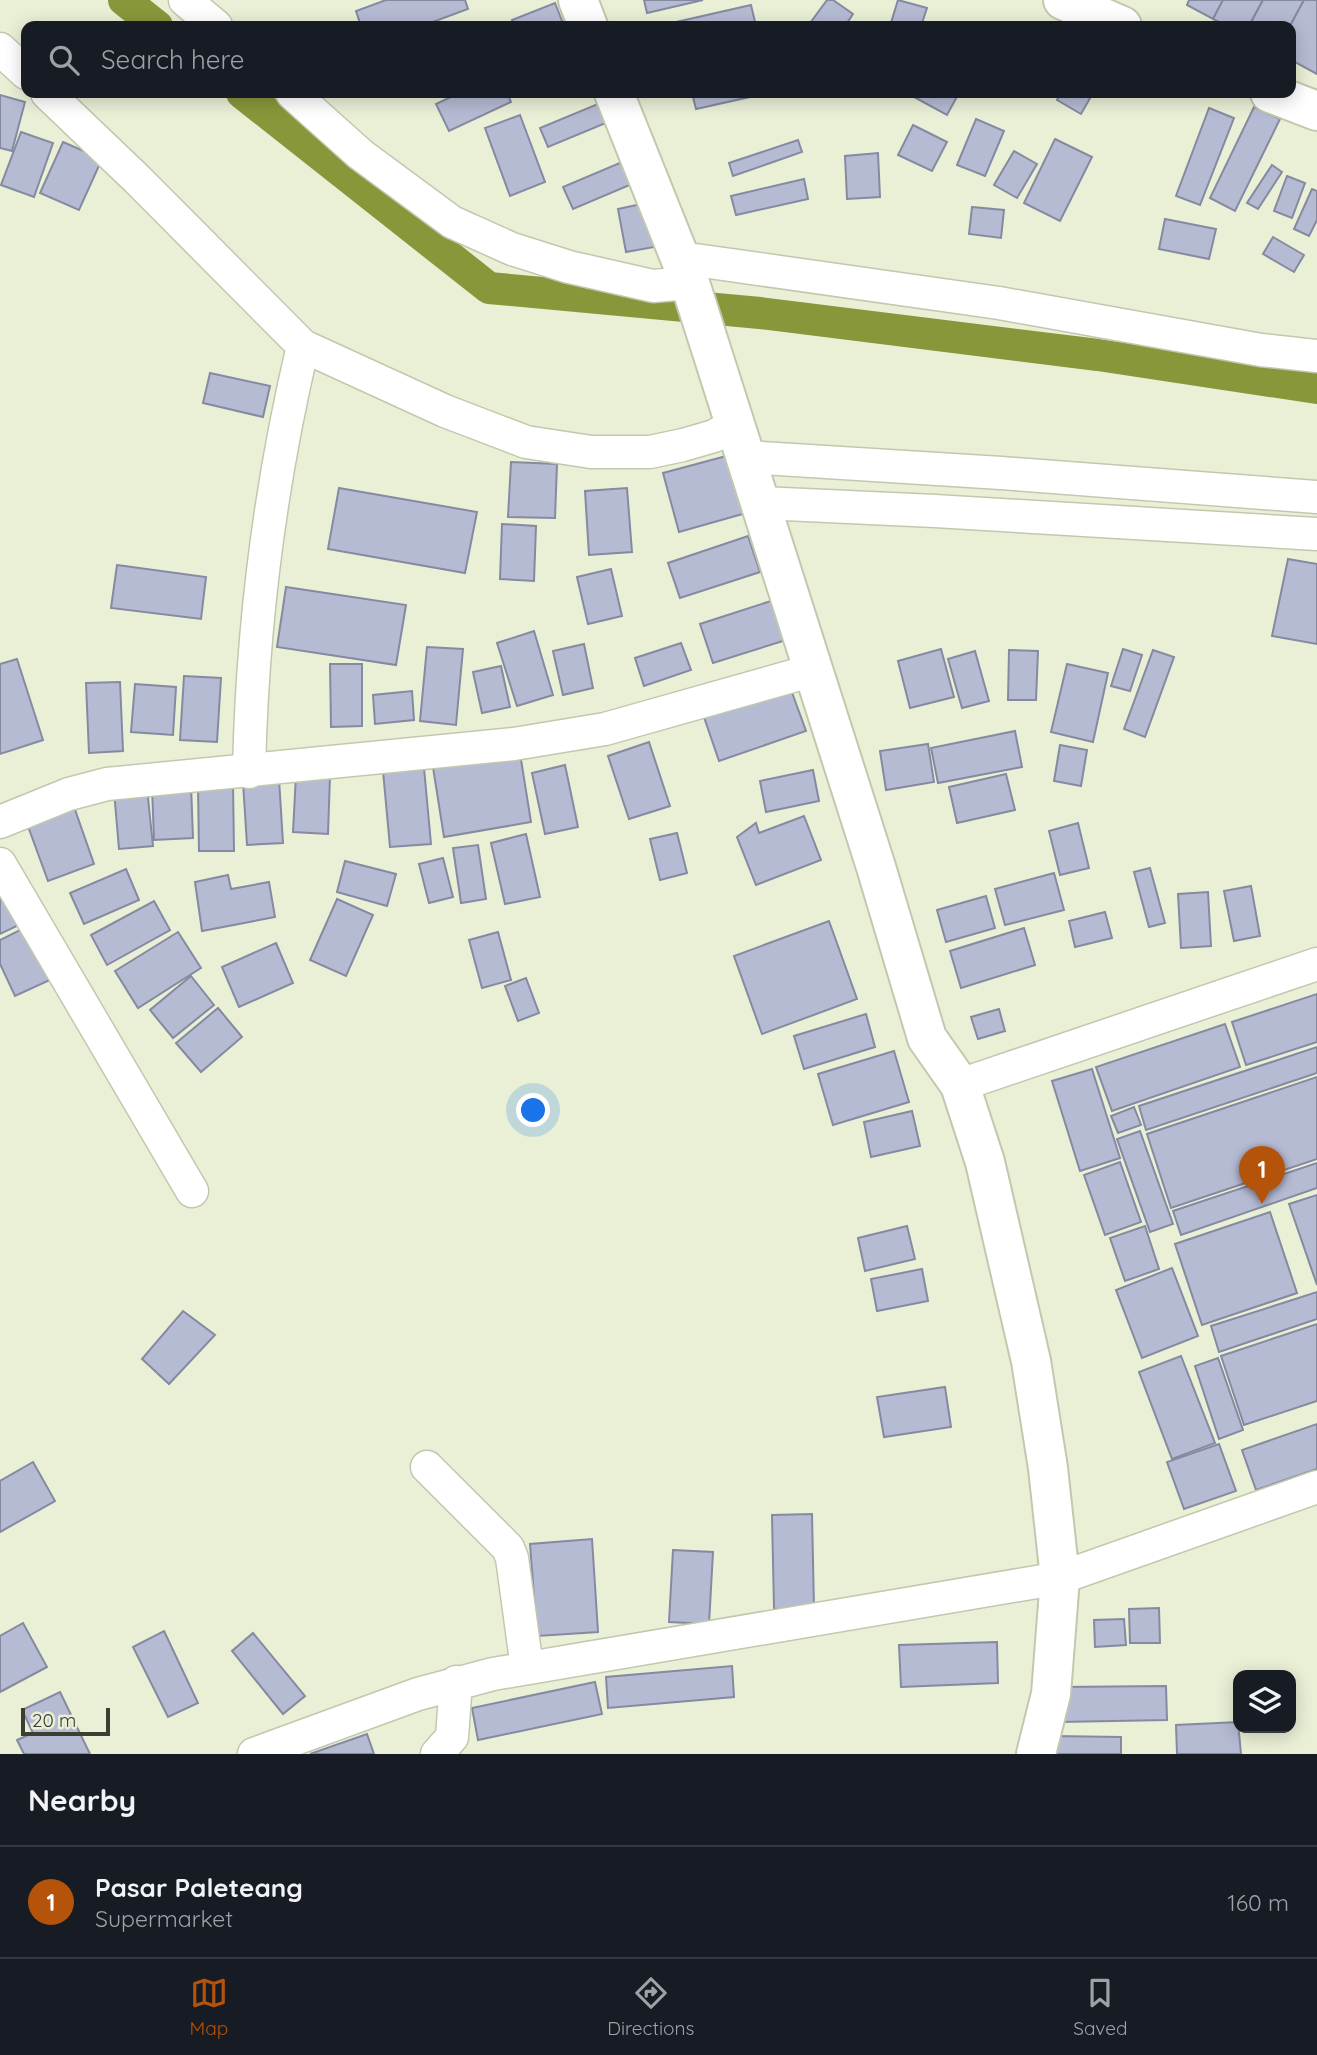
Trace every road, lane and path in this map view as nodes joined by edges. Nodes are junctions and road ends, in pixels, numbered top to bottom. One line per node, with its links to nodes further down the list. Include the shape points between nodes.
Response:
1 (186, 0): 3 (street)
2 (578, 0): 4 (main road)
3 (210, 21)
4 (586, 21)
5 (0, 49): 6 (street)
6 (21, 68)
7 (52, 98): 13 (street)
8 (297, 98): 12 (street, via 359,154 452,222 512,249 569,267 653,286)
9 (616, 98): 12 (main road)
10 (1283, 98): 11 (main road)
11 (1317, 111)
12 (688, 278): 14 (street, via 999,303); 15 (main road)
13 (303, 346): 15 (street, via 445,411 526,442 591,452 650,452 683,446); 20 (street, via 287,412 262,577 250,703)
14 (1317, 356)
15 (735, 425): 16 (street, via 1001,473); 17 (main road)
16 (1317, 497)
17 (761, 503): 18 (street); 19 (main road)
18 (1317, 534)
19 (814, 670): 20 (street, via 605,729 514,744); 24 (main road, via 927,1038)
20 (249, 772): 21 (street, via 87,788)
21 (0, 822)
22 (0, 864): 25 (street)
23 (1317, 964): 24 (street)
24 (960, 1085): 28 (main road, via 985,1162 1031,1361)
25 (192, 1191)
26 (427, 1467): 29 (street, via 508,1548)
27 (1317, 1487): 28 (street)
28 (1060, 1578): 29 (street); 33 (main road, via 1051,1694)
29 (527, 1668): 30 (street)
30 (456, 1682): 31 (street); 32 (street, via 452,1737)
31 (254, 1754)
32 (437, 1754)
33 (1036, 1754)

